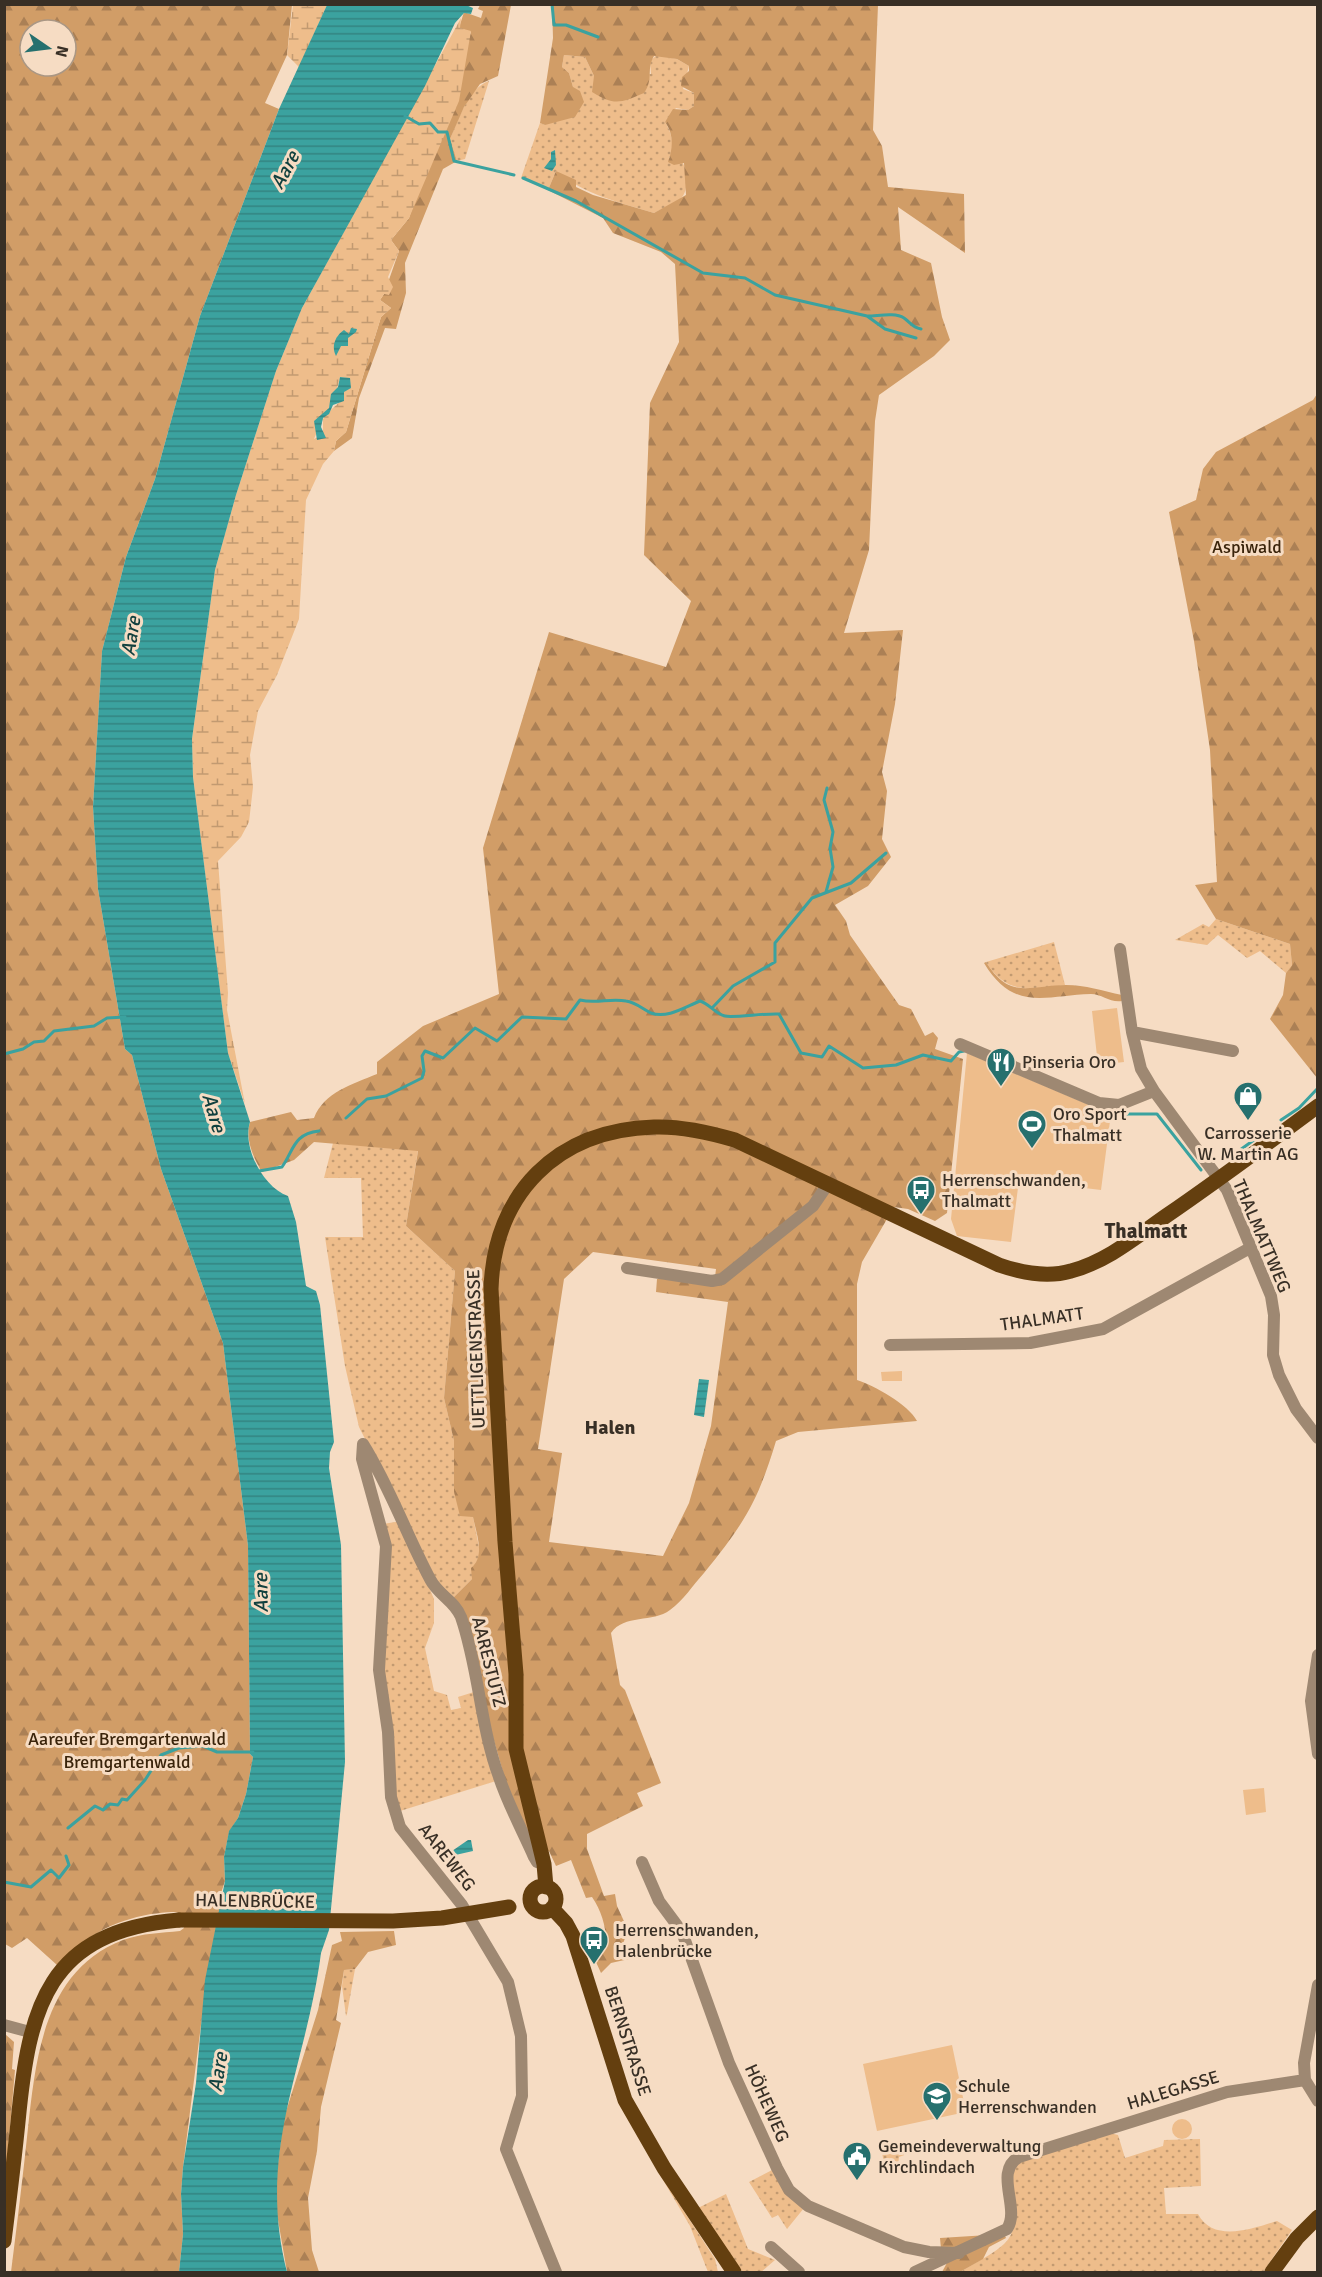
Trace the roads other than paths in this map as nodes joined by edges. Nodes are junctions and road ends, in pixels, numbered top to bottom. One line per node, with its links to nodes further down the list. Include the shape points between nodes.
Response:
1 (1120, 949): 2 (street, THALMATTWEG)
2 (1132, 1032): 4 (street); 5 (street, THALMATTWEG, via 1141,1069)
3 (960, 1044): 5 (street, via 1099,1103 1119,1105)
4 (1233, 1051)
5 (1154, 1091): 7 (street, THALMATTWEG)
6 (1317, 1106): 7 (main road, UETTLIGENSTRASSE)
7 (1219, 1179): 8 (main road, UETTLIGENSTRASSE, via 1102,1258 1071,1271 1051,1274 999,1265); 9 (street, THALMATTWEG)
8 (828, 1184): 10 (street, via 813,1206 719,1280); 17 (main road, UETTLIGENSTRASSE, via 735,1140 708,1132 673,1127 629,1129 555,1158 523,1188 501,1225 492,1263 491,1289 516,1674 515,1741)
9 (1250, 1248): 11 (street, THALMATT, via 1103,1329 1030,1343); 12 (street, THALMATTWEG, via 1273,1305 1275,1365 1296,1409)
10 (627, 1268)
11 (890, 1345)
12 (1317, 1438)
13 (363, 1444): 17 (street, AARESTUTZ, via 399,1509 430,1579 460,1615 498,1777 534,1857); 30 (street, AAREWEG, via 362,1459 386,1545 379,1679 388,1732 391,1797 400,1827 462,1905 511,1992 521,2036 522,2096 506,2149)
14 (1317, 1655): 15 (street, via 1311,1710)
15 (1317, 1754)
16 (642, 1862): 29 (street, HÖHEWEG, via 659,1901 682,1932 729,2063 789,2190 808,2206 904,2247)
17 (544, 1864): 18 (main road, UETTLIGENSTRASSE)
18 (546, 1887): 19 (main road, via 533,1890); 20 (main road, via 555,1895)
19 (530, 1902): 20 (main road, via 538,1911); 23 (main road, HALENBRÜCKE, bridge, via 393,1921 179,1920 120,1930 90,1945 62,1970 39,2007)
20 (552, 1908): 31 (main road, BERNSTRASSE, via 573,1936 625,2100)
21 (1317, 1985): 24 (street, via 1305,2048)
22 (4, 2025): 23 (street)
23 (30, 2032): 27 (main road, HALENBRÜCKE)
24 (1305, 2080): 25 (street); 29 (street, HALEGASSE, via 1227,2092 1018,2157 1008,2170 1009,2226)
25 (1317, 2101)
26 (1317, 2217): 34 (main road)
27 (4, 2241)
28 (771, 2247): 32 (street)
29 (959, 2253): 33 (street, HALEGASSE)
30 (556, 2272)
31 (732, 2272)
32 (799, 2272)
33 (915, 2272)
34 (1272, 2272)

